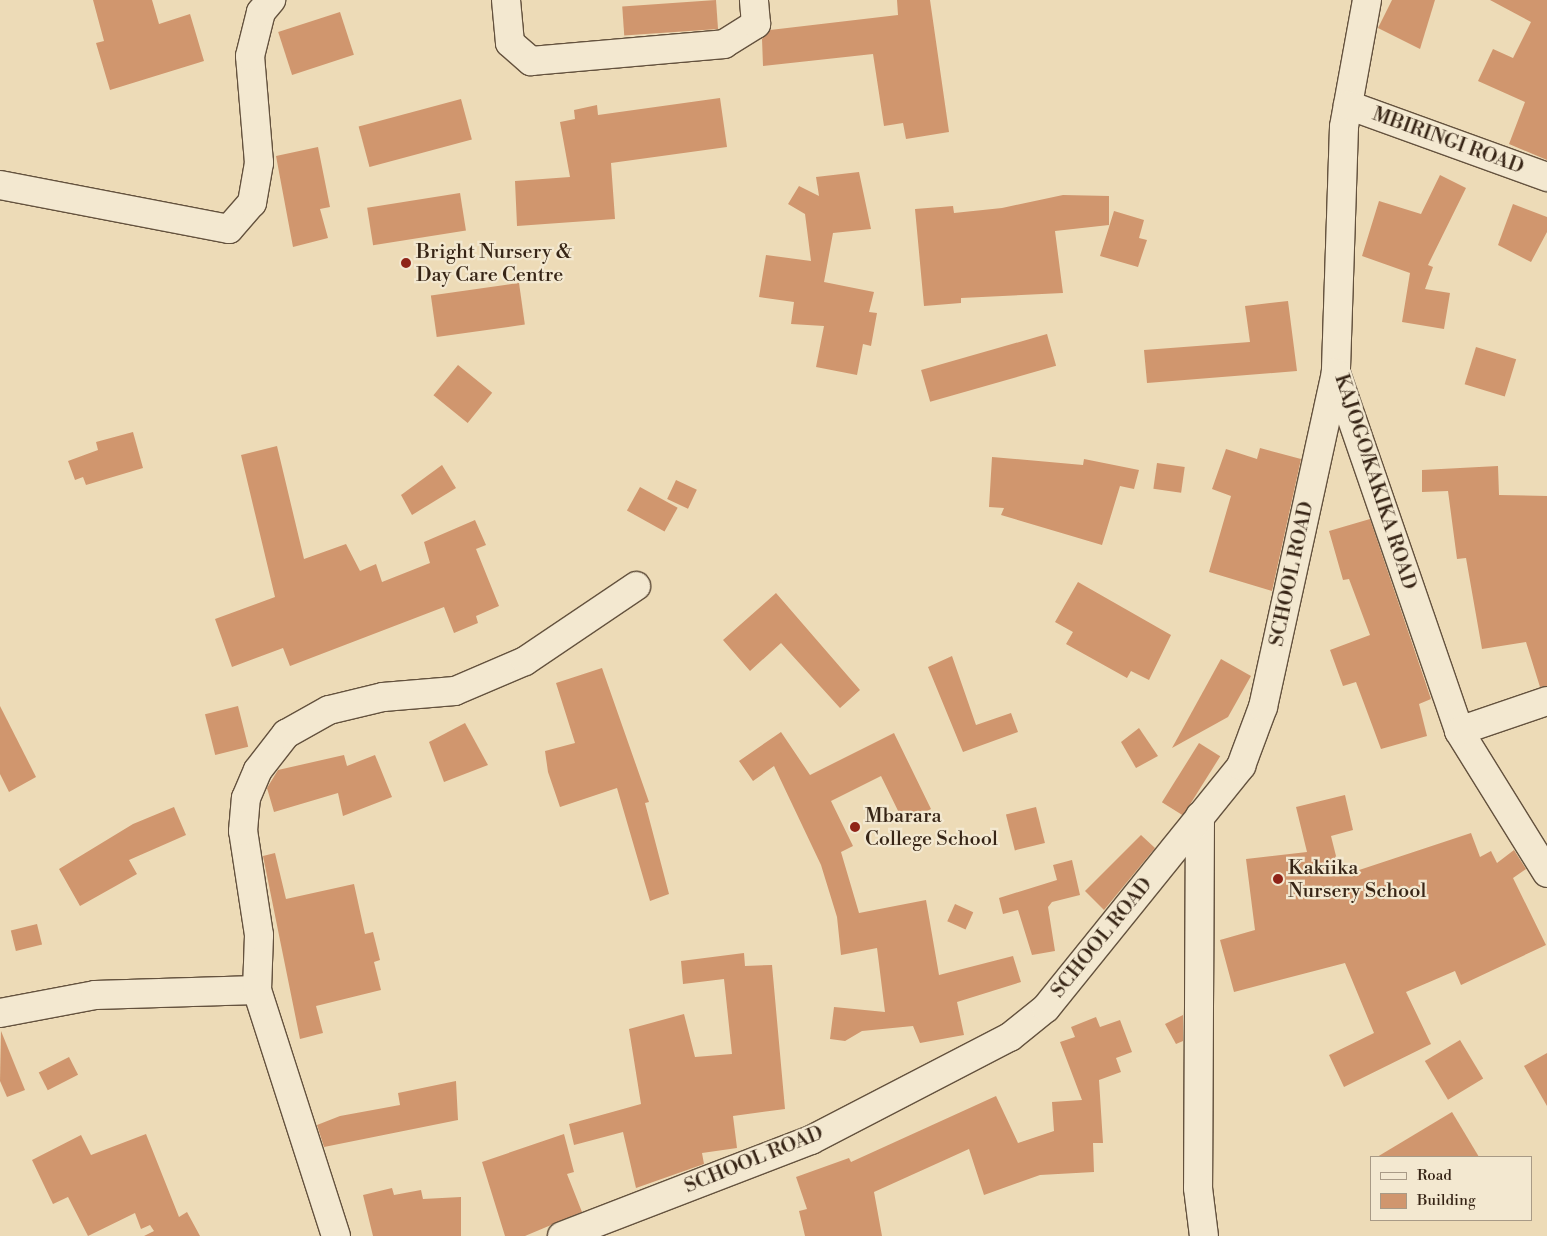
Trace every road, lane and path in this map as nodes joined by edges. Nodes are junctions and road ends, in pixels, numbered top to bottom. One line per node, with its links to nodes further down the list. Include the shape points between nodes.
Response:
1 (271, 0): 7 (street, via 261,12 250,56 259,163 252,203 229,229)
2 (506, 0): 3 (street, via 510,43 531,62 724,44 756,24)
3 (754, 0)
4 (1367, 0): 5 (street, KAJOGO/KAKIKA ROAD)
5 (1348, 105): 6 (street, MBIRINGI ROAD); 8 (street, KAJOGO/KAKIKA ROAD)
6 (1547, 177)
7 (0, 186)
8 (1336, 373): 11 (street, KAJOGO/KAKIKA ROAD); 12 (street, SCHOOL ROAD, via 1263,707 1240,766)
9 (636, 586): 14 (street, via 526,661 455,691 382,697 329,710 286,734 258,770 246,798 243,831 259,934)
10 (1547, 701): 11 (street)
11 (1459, 731): 13 (street, KAJOGO/KAKIKA ROAD)
12 (1200, 816): 17 (street, SCHOOL ROAD, via 1046,1008 1010,1036 811,1140); 18 (street, via 1198,1188)
13 (1547, 873)
14 (257, 990): 15 (street, via 95,995); 16 (street)
15 (0, 1013)
16 (336, 1236)
17 (562, 1236)
18 (1204, 1236)

